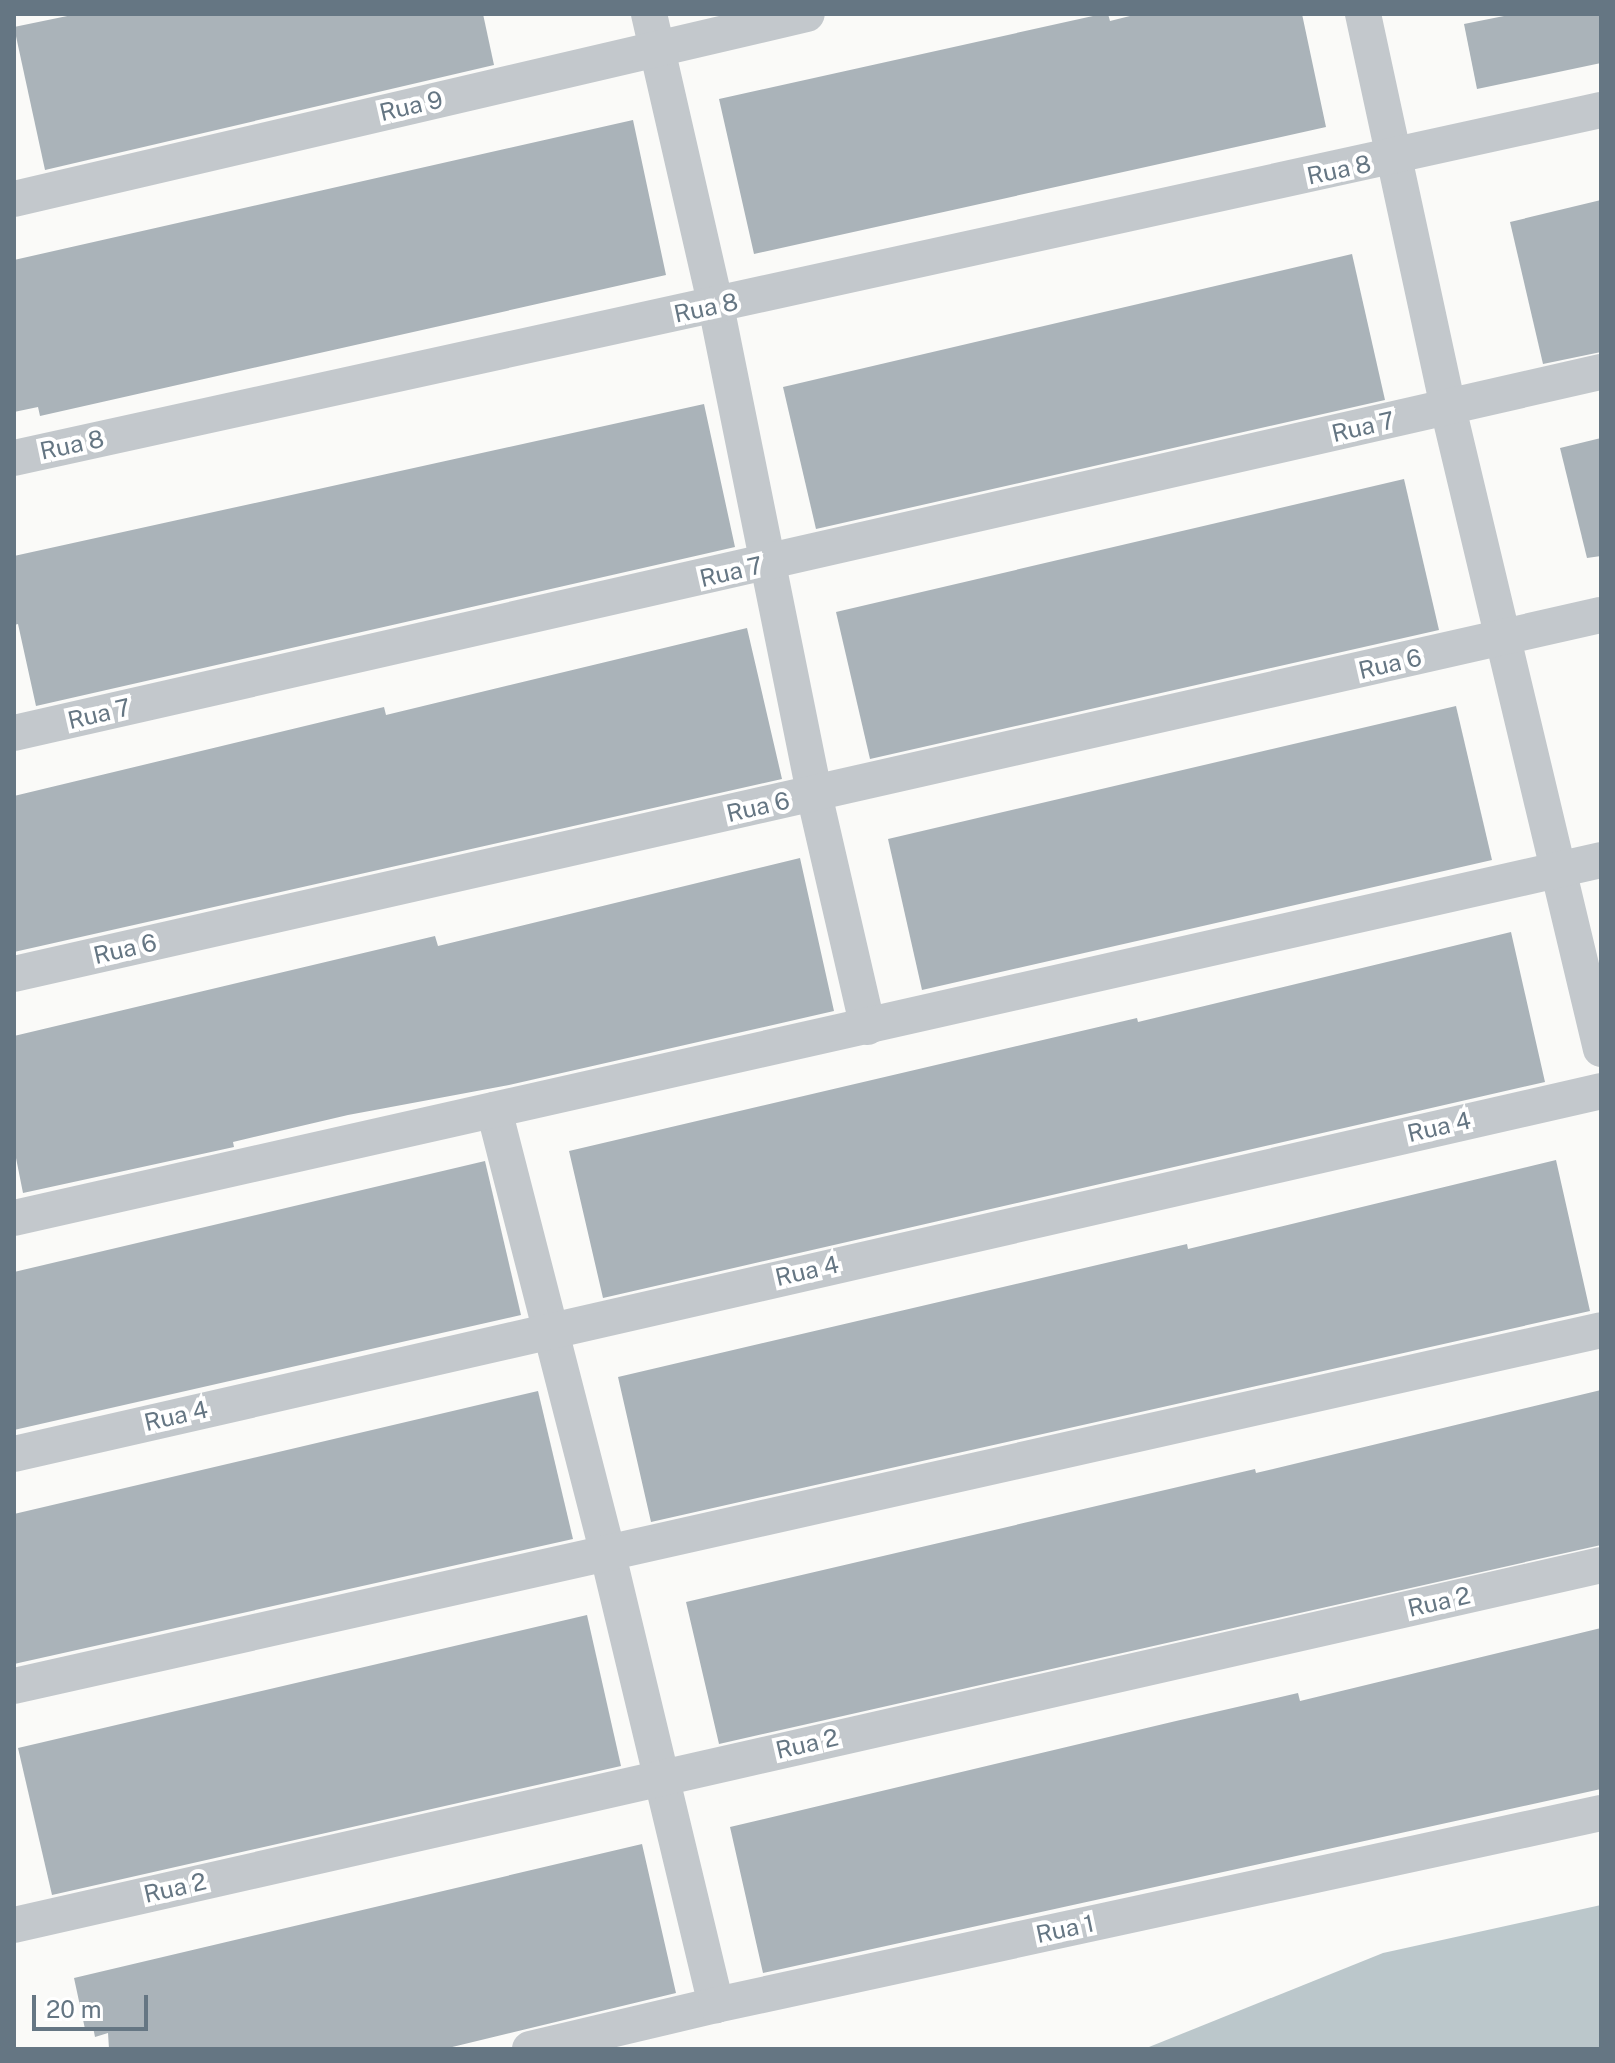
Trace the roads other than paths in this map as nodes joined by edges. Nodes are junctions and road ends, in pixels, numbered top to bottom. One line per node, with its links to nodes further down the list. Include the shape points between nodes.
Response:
1 (649, 14): 4 (street)
2 (807, 14): 4 (street, Rua 9)
3 (1363, 14): 6 (street)
4 (658, 49): 7 (street, Rua 9); 8 (street)
5 (1601, 110): 6 (street, Rua 8)
6 (1397, 158): 8 (street, Rua 8); 10 (street)
7 (14, 199)
8 (716, 306): 11 (street, Rua 8); 12 (street)
9 (1601, 372): 10 (street, Rua 7)
10 (1448, 408): 12 (street, Rua 7); 14 (street)
11 (14, 458)
12 (765, 564): 15 (street, Rua 7); 16 (street)
13 (1601, 615): 14 (street, Rua 6)
14 (1501, 639): 16 (street, Rua 6); 18 (street)
15 (14, 733)
16 (814, 794): 19 (street, Rua 6); 20 (street)
17 (1601, 860): 18 (street)
18 (1558, 871): 20 (street); 21 (street)
19 (14, 974)
20 (868, 1027): 23 (street)
21 (1601, 1049)
22 (1601, 1091): 25 (street, Rua 4)
23 (494, 1110): 24 (street); 25 (street)
24 (14, 1218)
25 (549, 1329): 27 (street, Rua 4); 28 (street)
26 (1601, 1330): 28 (street)
27 (14, 1454)
28 (608, 1555): 30 (street); 31 (street)
29 (1601, 1565): 31 (street, Rua 2)
30 (14, 1686)
31 (659, 1777): 33 (street, Rua 2); 34 (street)
32 (1601, 1813): 34 (street, Rua 1)
33 (14, 1925)
34 (716, 2005): 35 (street, Rua 1)
35 (530, 2049)

